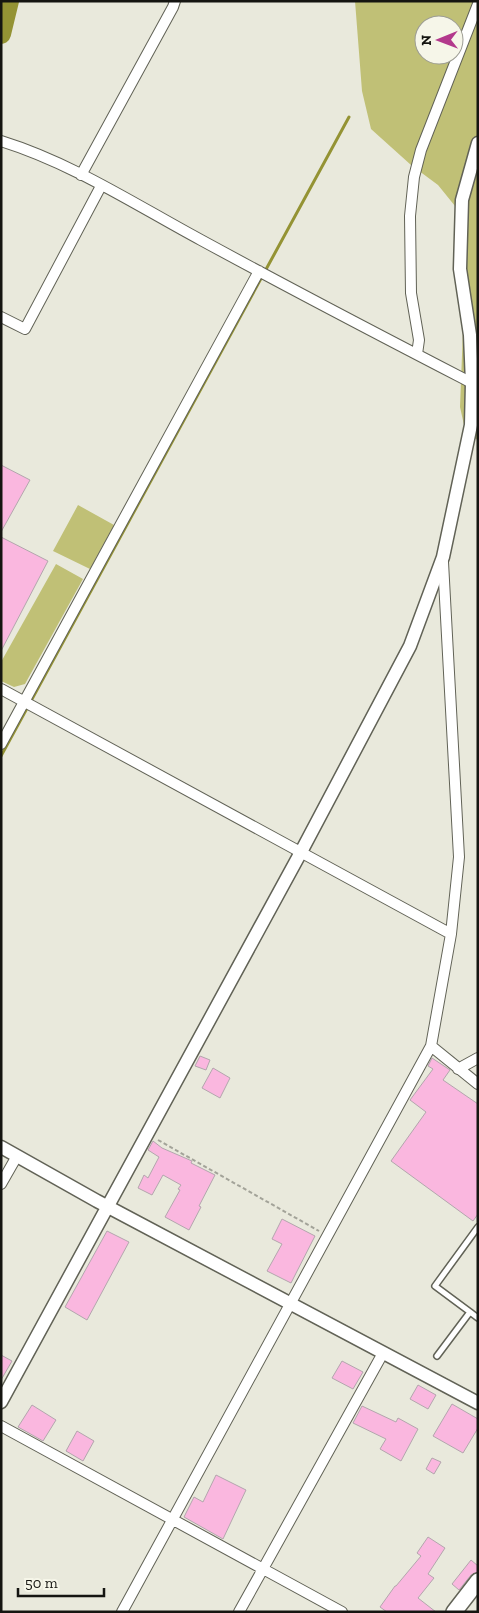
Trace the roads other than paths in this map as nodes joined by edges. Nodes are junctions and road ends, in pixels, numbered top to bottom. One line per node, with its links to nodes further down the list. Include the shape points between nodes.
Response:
1 (175, 1): 5 (street)
2 (478, 4): 9 (street, via 421,150 414,177 410,225 411,293 419,340)
3 (1, 141): 5 (street)
4 (478, 143): 10 (street, via 462,200 460,270 470,335)
5 (82, 174): 6 (street)
6 (100, 186): 7 (street); 8 (street, via 25,328)
7 (258, 272): 9 (street); 13 (street)
8 (1, 317)
9 (417, 354): 10 (street)
10 (472, 383): 11 (street, via 471,425)
11 (443, 557): 15 (street, via 410,646); 16 (street, via 460,857)
12 (1, 689): 13 (street)
13 (25, 700): 14 (street); 15 (street)
14 (1, 744)
15 (301, 852): 16 (street); 24 (street)
16 (451, 934): 17 (street)
17 (431, 1046): 19 (street); 26 (street)
18 (478, 1058): 19 (street)
19 (458, 1069): 20 (street)
20 (478, 1084)
21 (1, 1147): 22 (street)
22 (17, 1156): 23 (street); 24 (street)
23 (1, 1184)
24 (108, 1206): 26 (street); 31 (street)
25 (478, 1227): 27 (lane, via 435,1286)
26 (291, 1304): 29 (street); 34 (street)
27 (470, 1312): 28 (lane); 30 (lane)
28 (478, 1318)
29 (383, 1353): 32 (street); 35 (street)
30 (437, 1356)
31 (1, 1402)
32 (478, 1403)
33 (1, 1426): 34 (street)
34 (172, 1519): 35 (street); 37 (street)
35 (263, 1568): 38 (street); 39 (street)
36 (478, 1581): 40 (main road)
37 (122, 1612)
38 (239, 1612)
39 (342, 1612)
40 (454, 1612)

